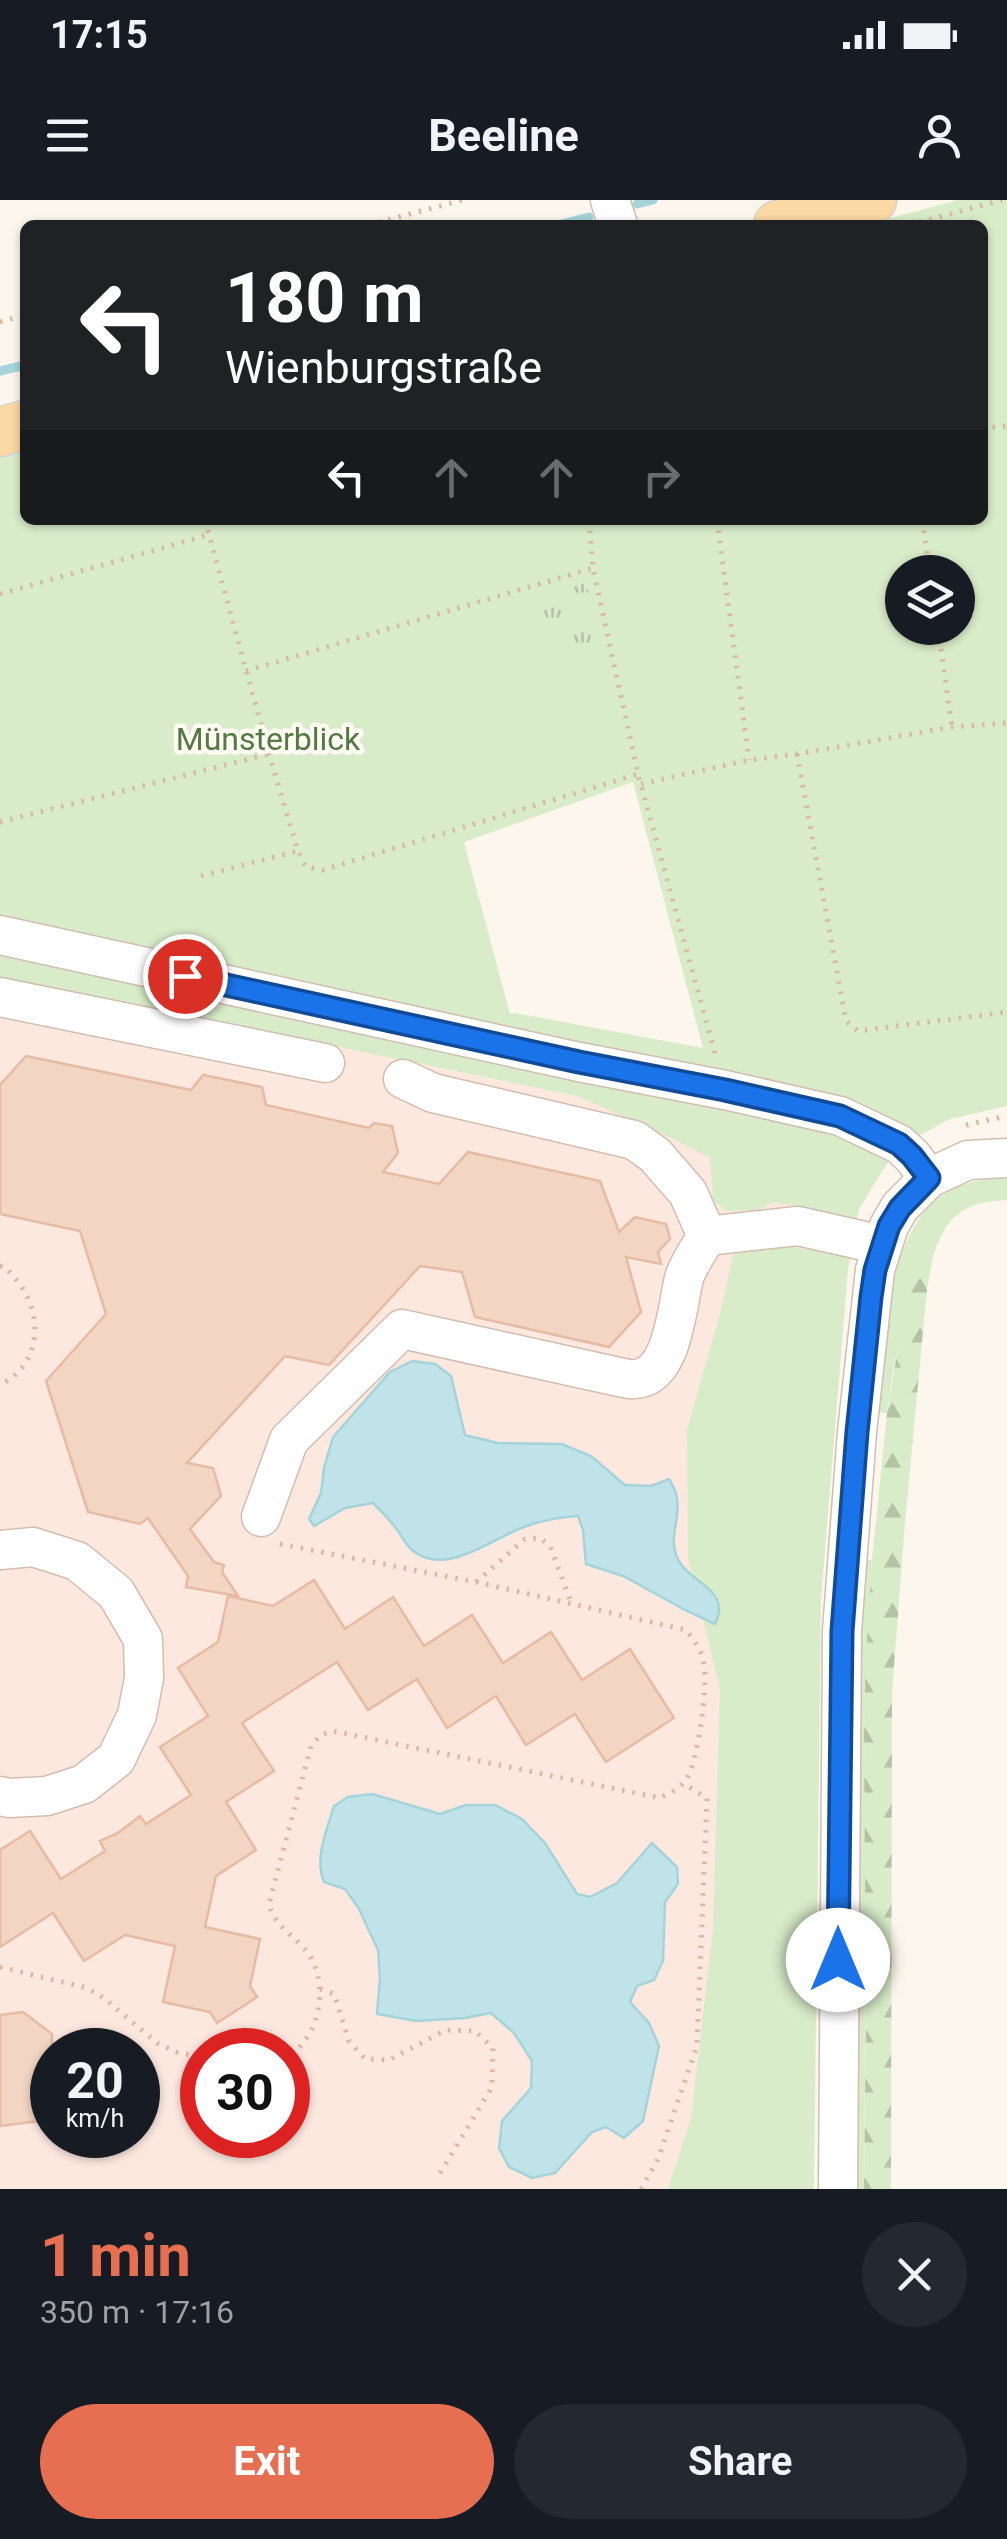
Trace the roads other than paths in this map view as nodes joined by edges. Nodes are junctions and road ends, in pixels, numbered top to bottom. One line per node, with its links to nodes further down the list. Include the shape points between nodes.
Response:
1 (872, 200): 2 (main road)
2 (797, 220)
3 (0, 935): 8 (street, via 840,1116 899,1144)
4 (0, 997): 5 (street)
5 (325, 1063)
6 (404, 1079): 9 (street, via 433,1093 634,1140 688,1193)
7 (1007, 1158): 8 (street, via 968,1160)
8 (929, 1178): 10 (street, via 900,1208)
9 (707, 1236): 10 (street, via 798,1226); 11 (street, via 686,1272 668,1348 650,1374 619,1378 402,1329 289,1440)
10 (882, 1245): 14 (street, via 866,1343 842,1631)
11 (261, 1517)
12 (0, 1550): 13 (street, via 33,1547 77,1562 116,1593 143,1638 144,1678 137,1715 116,1758 84,1784 47,1796)
13 (0, 1796)
14 (838, 2189)

